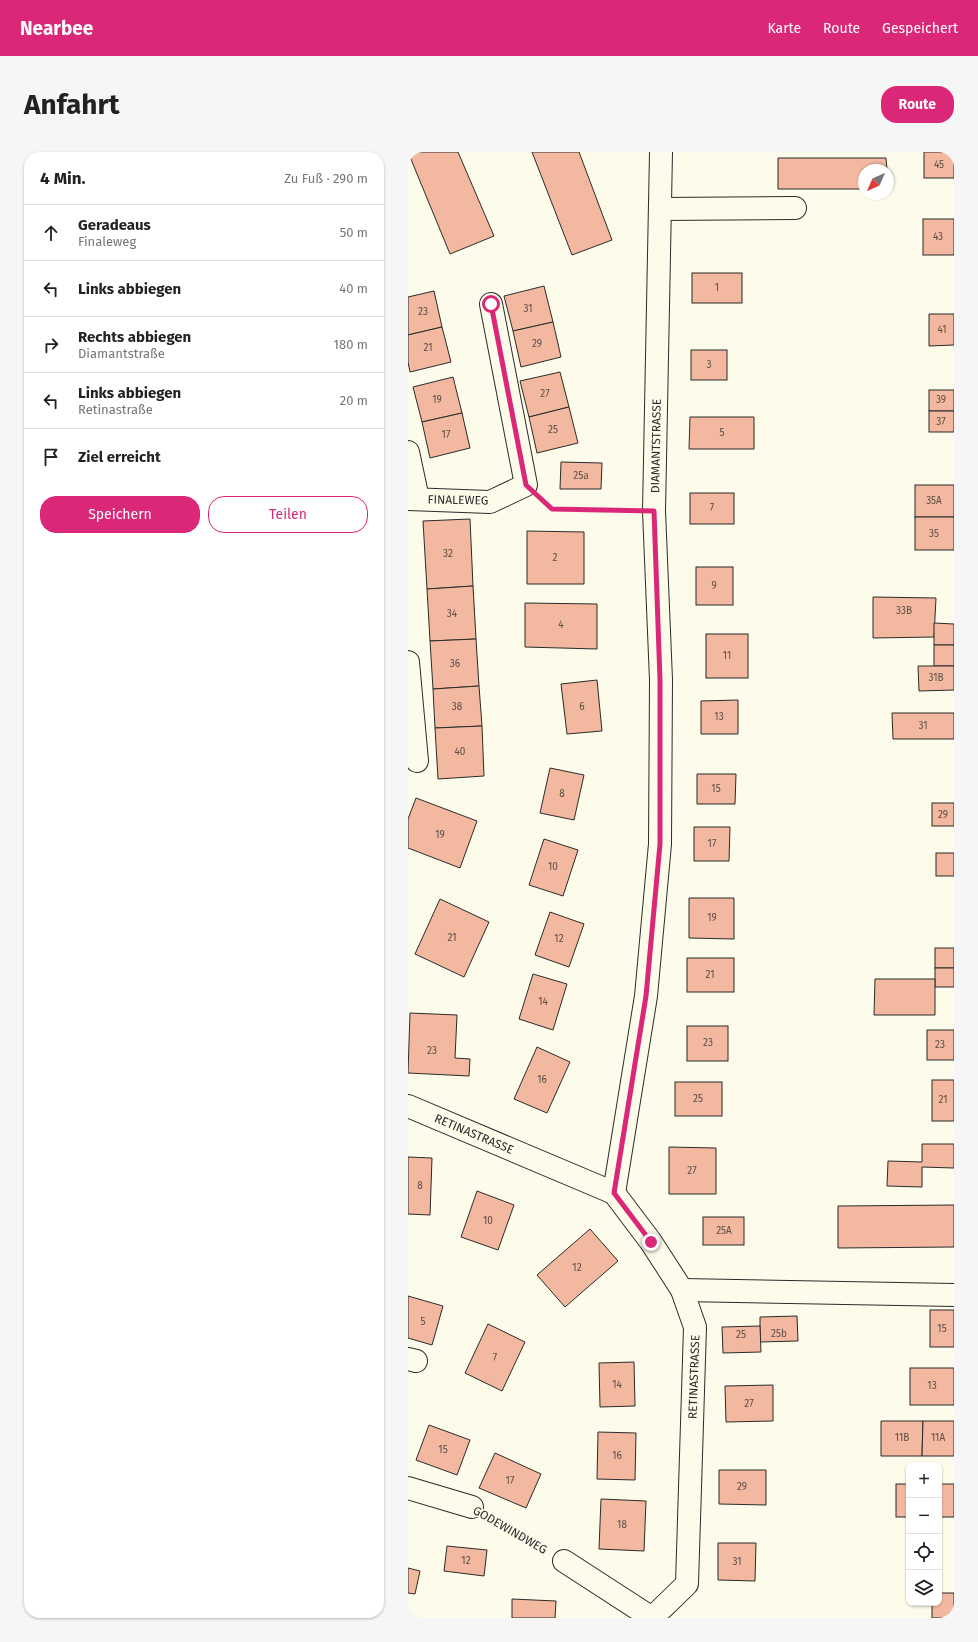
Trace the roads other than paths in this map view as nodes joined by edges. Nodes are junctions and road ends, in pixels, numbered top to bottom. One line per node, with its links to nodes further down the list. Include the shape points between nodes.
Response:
1 (661, 152): 3 (street, DIAMANTSTRASSE)
2 (794, 208): 3 (street)
3 (660, 209): 10 (street, DIAMANTSTRASSE, via 654,511 660,680 660,844 646,996)
4 (491, 304): 6 (street, FINALEWEG, via 526,485 490,502)
5 (408, 452): 6 (street, FINALEWEG)
6 (413, 499)
7 (408, 662): 8 (street)
8 (417, 761)
9 (408, 1106): 10 (street, RETINASTRASSE)
10 (614, 1193): 11 (street, RETINASTRASSE, via 651,1242)
11 (682, 1290): 12 (street); 15 (street, RETINASTRASSE, via 695,1327 687,1584 652,1618)
12 (954, 1295)
13 (408, 1488): 14 (street, GODEWINDWEG)
14 (472, 1507)
15 (564, 1561)

